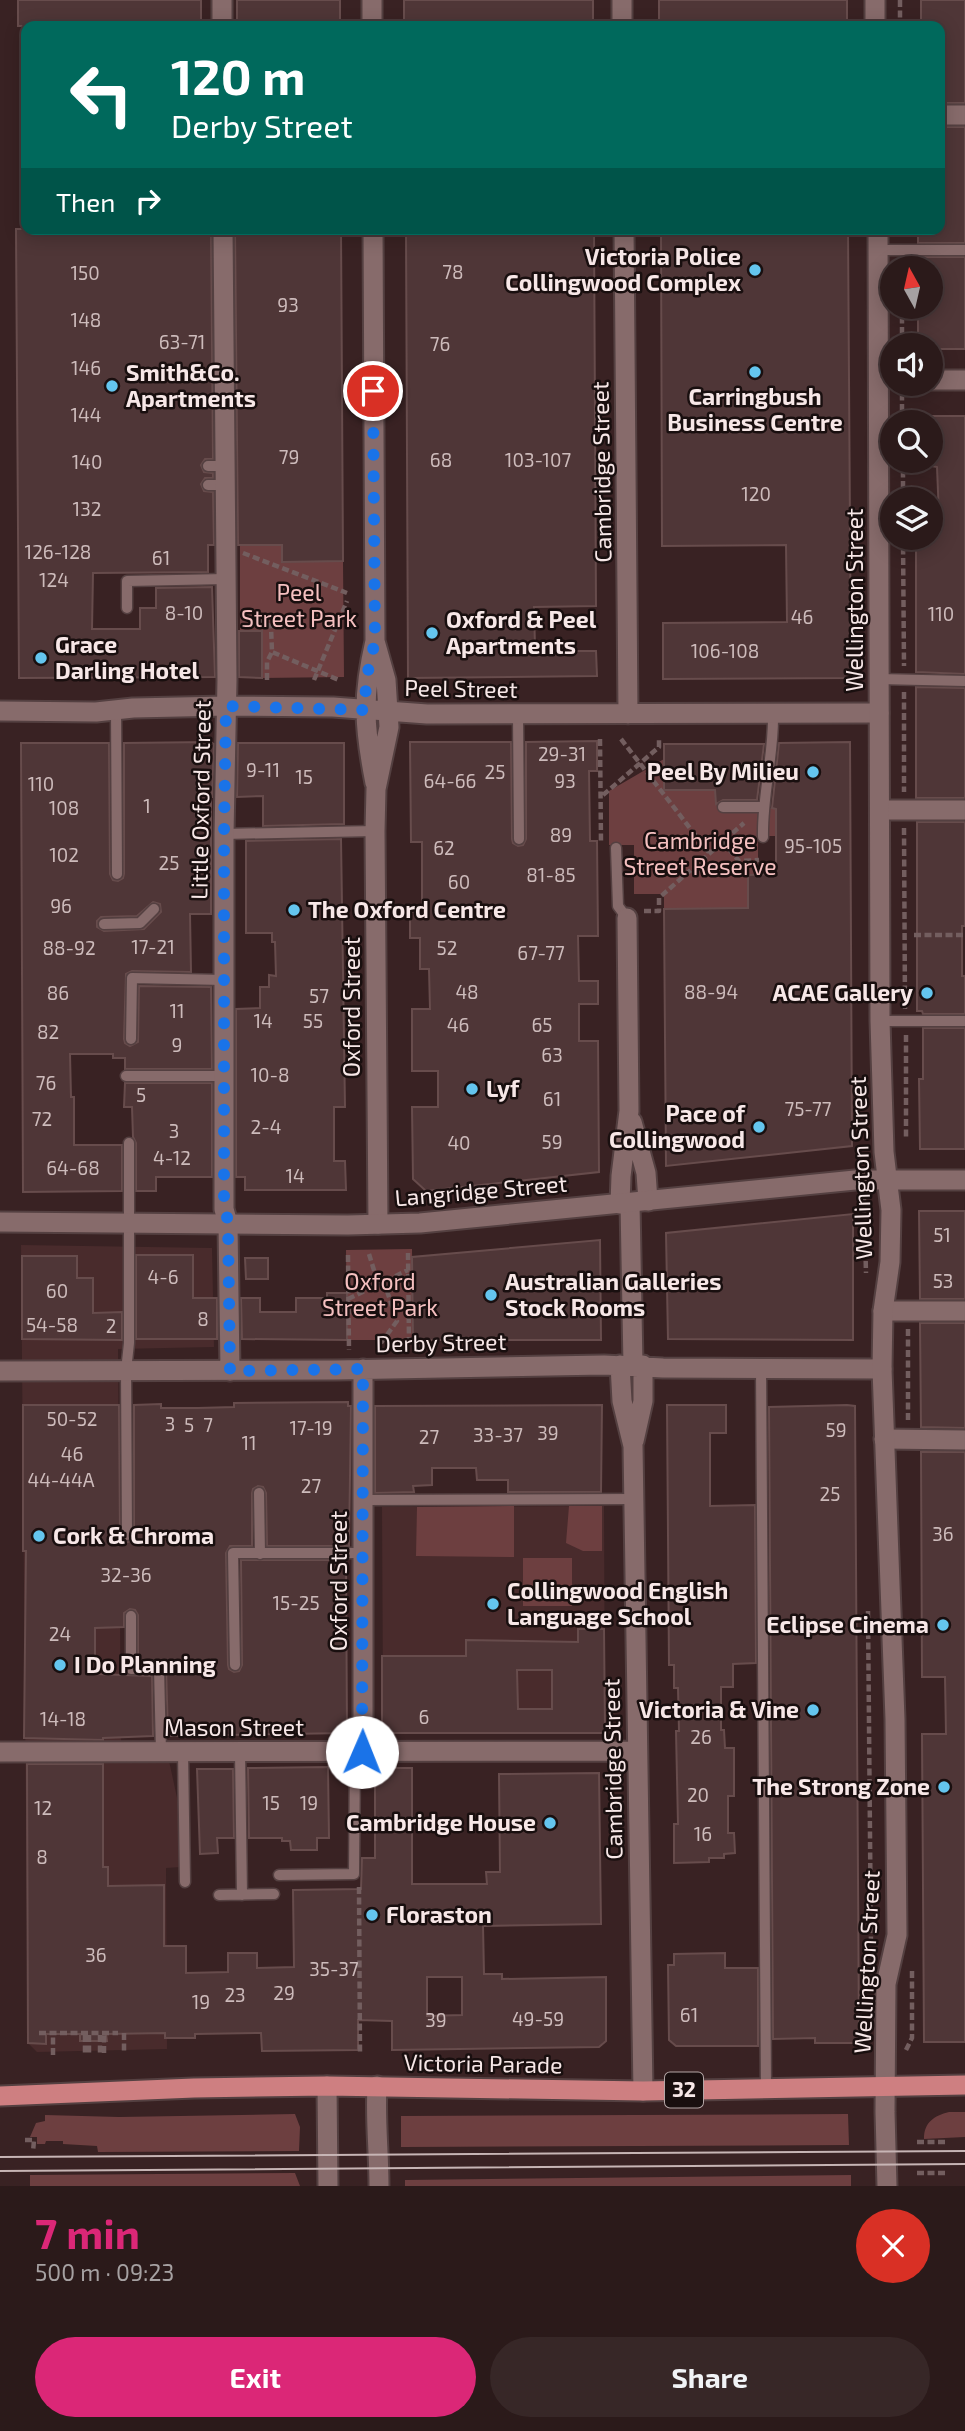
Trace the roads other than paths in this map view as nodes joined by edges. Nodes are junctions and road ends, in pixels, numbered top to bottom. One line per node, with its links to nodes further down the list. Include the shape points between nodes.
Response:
1 (222, 0): 5 (street)
2 (372, 0): 6 (street)
3 (622, 0): 7 (street)
4 (875, 0): 8 (street)
5 (222, 21)
6 (372, 21)
7 (622, 21)
8 (875, 21)
9 (945, 115): 10 (street)
10 (965, 115)
11 (223, 235): 21 (street, Little Oxford Street, via 217,476)
12 (373, 235): 23 (street, Oxford Street)
13 (624, 235): 33 (street, Cambridge Street)
14 (878, 235): 15 (street, Wellington Street)
15 (878, 250): 16 (lane); 17 (street, Wellington Street)
16 (965, 250)
17 (883, 333)
18 (943, 380): 19 (street)
19 (965, 380)
20 (886, 396): 24 (street, Wellington Street)
21 (226, 579): 22 (lane, via 127,581); 26 (street, Little Oxford Street)
22 (127, 608)
23 (375, 641): 28 (street, Oxford Street); 30 (street, Oxford Street)
24 (879, 679): 25 (lane); 31 (street, Wellington Street)
25 (965, 681)
26 (226, 706): 27 (street, Peel Street); 28 (street, Peel Street); 41 (street, Little Oxford Street)
27 (116, 710): 29 (street, Peel Street); 45 (lane)
28 (365, 710): 30 (street, Peel Street); 35 (street, Oxford Street)
29 (0, 711)
30 (389, 712): 32 (street, Peel Street); 35 (street, Oxford Street, via 388,740)
31 (879, 713): 34 (street, Peel Street); 38 (street, Wellington Street)
32 (518, 714): 33 (street, Peel Street); 43 (lane)
33 (628, 714): 34 (street, Peel Street)
34 (773, 714): 37 (lane)
35 (376, 789): 40 (street, Oxford Street)
36 (723, 807): 37 (lane)
37 (764, 807): 42 (lane)
38 (880, 810): 39 (street); 50 (street, Wellington Street)
39 (965, 810)
40 (375, 831): 41 (lane); 63 (street, Oxford Street)
41 (224, 834): 49 (street, Little Oxford Street, via 219,909)
42 (763, 837)
43 (519, 839)
44 (616, 848): 47 (lane, Cambridge Street, via 618,906)
45 (117, 874)
46 (155, 909): 48 (lane, via 140,923)
47 (627, 918): 55 (street, Cambridge Street)
48 (104, 924)
49 (224, 979): 52 (lane, via 132,978); 54 (street, Little Oxford Street)
50 (880, 1021): 51 (lane); 57 (street, Wellington Street)
51 (965, 1021)
52 (131, 1039)
53 (126, 1076): 54 (lane)
54 (224, 1076): 62 (street, Little Oxford Street)
55 (629, 1111): 59 (street, Cambridge Street, via 621,1176); 59 (street, Cambridge Street, via 646,1173)
56 (129, 1143): 61 (lane)
57 (887, 1180): 58 (street, Langridge Street); 59 (street, Langridge Street); 64 (street, Wellington Street, via 890,1262)
58 (965, 1180)
59 (633, 1203): 63 (street, Langridge Street); 66 (street, Cambridge Street)
60 (0, 1222): 61 (street, Langridge Street)
61 (128, 1223): 62 (street, Langridge Street); 71 (lane)
62 (228, 1224): 63 (street, Langridge Street); 72 (street, Little Oxford Street)
63 (378, 1224)
64 (883, 1311): 65 (street); 69 (street, Wellington Street)
65 (965, 1311)
66 (632, 1365): 67 (street, Derby Street); 68 (street, Derby Street); 76 (street, Cambridge Street, via 622,1401 632,1446)
67 (363, 1369): 72 (street, Derby Street); 77 (street, Oxford Street)
68 (761, 1369): 69 (street, Derby Street); 98 (lane)
69 (883, 1369): 73 (street, Wellington Street)
70 (0, 1371): 71 (street, Derby Street)
71 (125, 1371): 72 (street, Derby Street); 78 (lane)
72 (230, 1371)
73 (884, 1439): 74 (street); 97 (street, Wellington Street, via 895,1719 897,1935 886,1984)
74 (965, 1440)
75 (259, 1493): 80 (lane)
76 (633, 1499): 77 (lane); 83 (street, Cambridge Street)
77 (363, 1500): 79 (street, Oxford Street)
78 (127, 1535)
79 (363, 1553): 80 (lane); 88 (street, Oxford Street)
80 (260, 1554): 82 (lane, via 233,1553)
81 (131, 1616): 85 (lane, via 131,1669 159,1668)
82 (234, 1665)
83 (636, 1751): 88 (street, Mason Street); 99 (street, Cambridge Street)
84 (0, 1752): 85 (street, Mason Street)
85 (161, 1752): 86 (street, Mason Street)
86 (183, 1752): 87 (street, Mason Street); 90 (lane)
87 (240, 1752): 88 (street, Mason Street); 92 (lane)
88 (359, 1752): 89 (lane, via 354,1874)
89 (279, 1874)
90 (185, 1882)
91 (219, 1895): 92 (lane)
92 (242, 1895): 93 (lane)
93 (274, 1895)
94 (965, 2085): 97 (main road, Victoria Parade / 32)
95 (327, 2086): 96 (main road, Victoria Parade / 32); 100 (main road, Victoria Parade / 32); 101 (street)
96 (377, 2086): 99 (main road, Victoria Parade / 32); 102 (street)
97 (885, 2087): 98 (main road, Victoria Parade / 32); 103 (street, Wellington Street)
98 (766, 2089): 99 (main road, Victoria Parade / 32)
99 (643, 2091)
100 (0, 2096)
101 (328, 2186)
102 (379, 2186)
103 (887, 2186)

